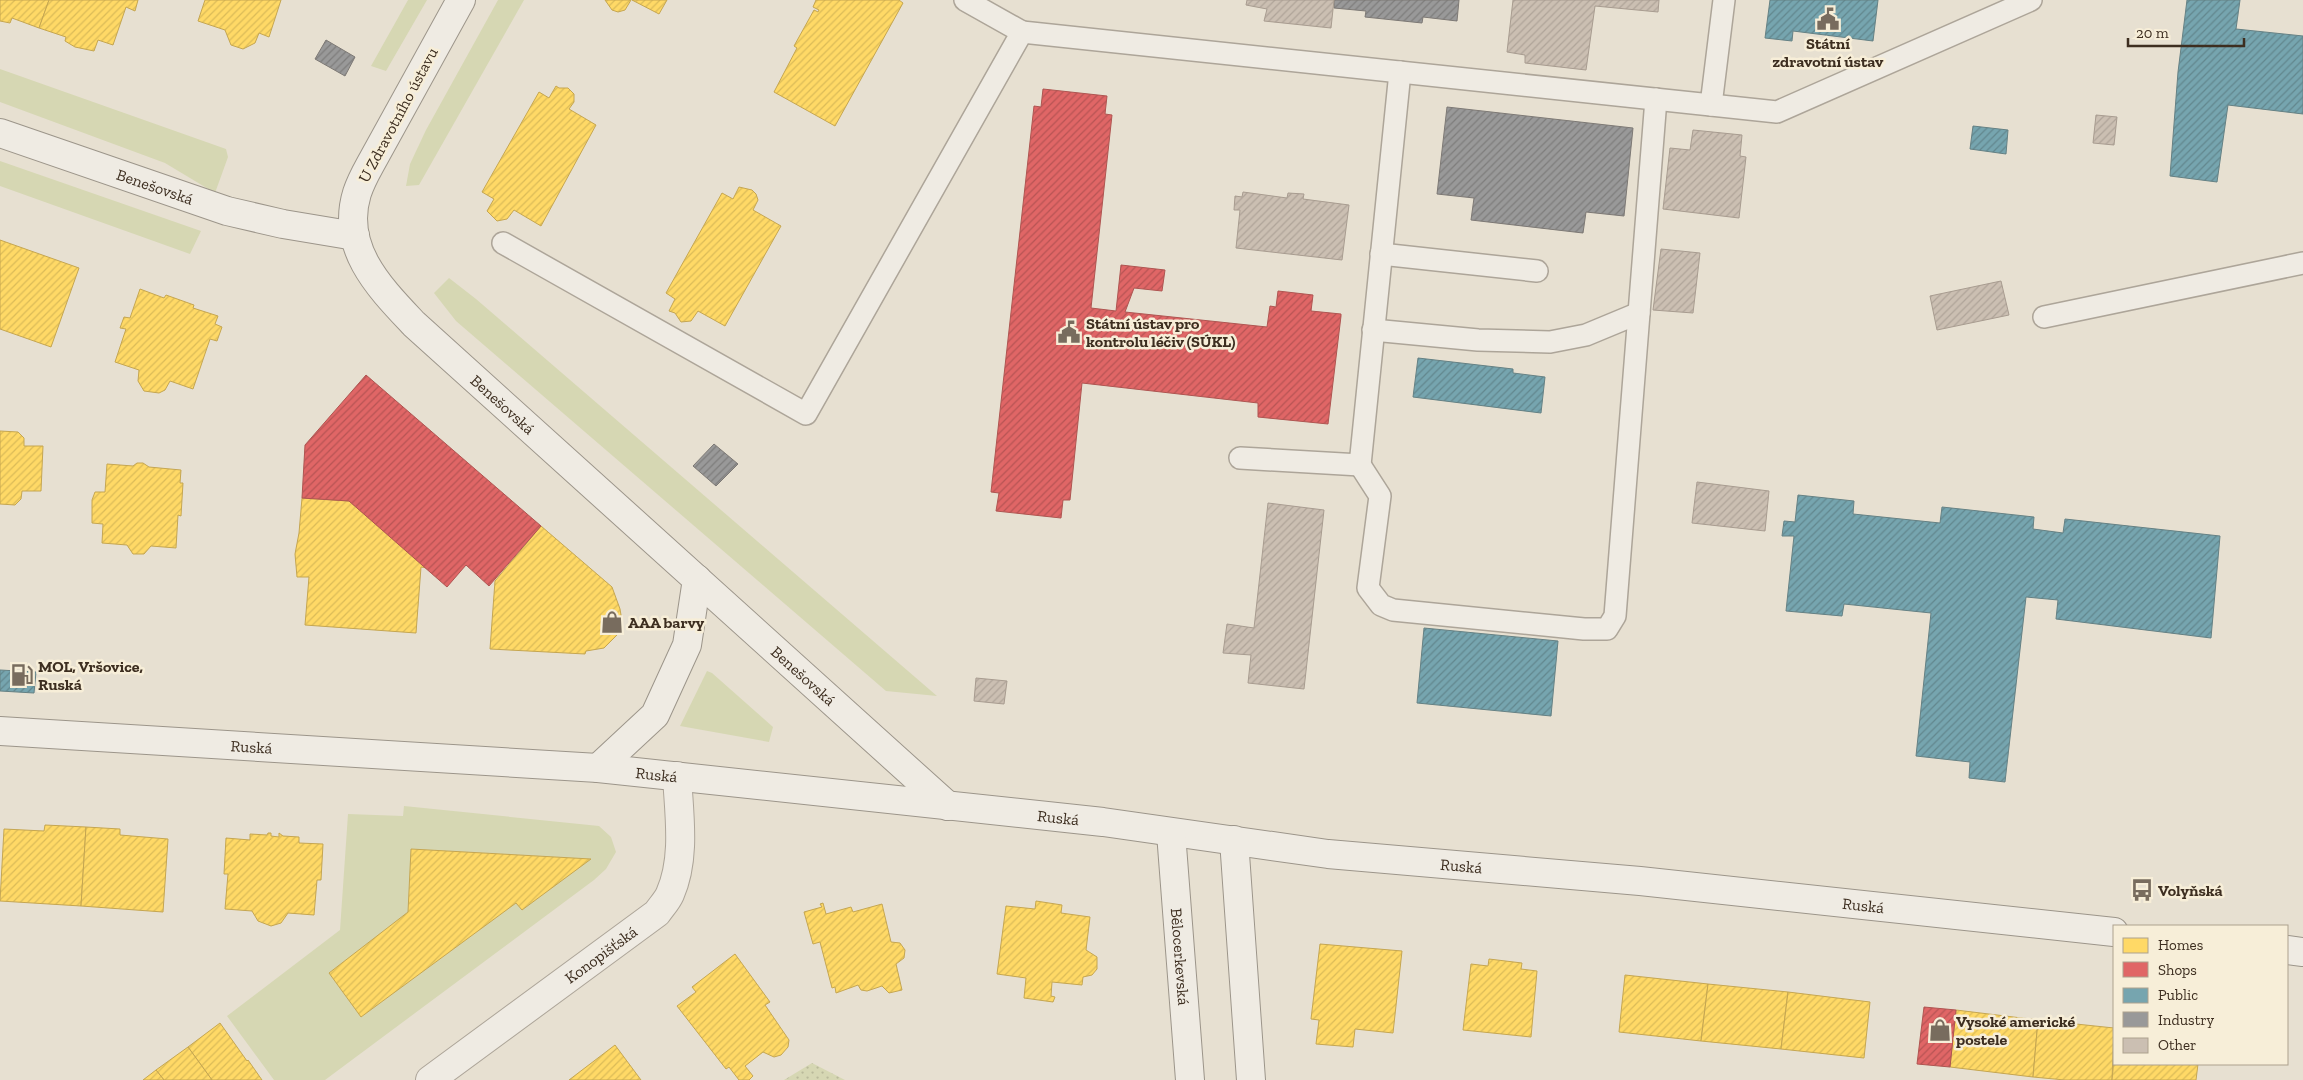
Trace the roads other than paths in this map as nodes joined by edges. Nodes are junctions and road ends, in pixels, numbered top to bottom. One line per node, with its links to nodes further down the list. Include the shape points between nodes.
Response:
1 (461, 0): 10 (street, U Zdravotního ústavu, via 357,193)
2 (964, 0): 5 (lane)
3 (1724, 0): 8 (lane)
4 (2031, 0): 8 (lane, via 1777,112)
5 (1022, 32): 6 (lane); 11 (lane, via 806,414)
6 (1400, 72): 7 (lane); 12 (lane)
7 (1656, 99): 8 (lane); 15 (lane)
8 (1711, 105)
9 (0, 133): 10 (street, Benešovská, via 227,211)
10 (354, 236): 20 (street, Benešovská, via 371,276 414,324)
11 (503, 243)
12 (1382, 254): 14 (lane); 17 (lane)
13 (2303, 263): 16 (lane)
14 (1537, 271)
15 (1639, 314): 17 (lane, via 1586,335 1550,342 1478,340); 19 (lane, via 1615,616 1607,629 1393,610 1381,605 1368,588 1380,496)
16 (2044, 317)
17 (1373, 330): 19 (lane)
18 (1240, 458): 19 (lane)
19 (1360, 465)
20 (697, 579): 22 (street, via 687,645 655,715); 24 (street, Benešovská)
21 (0, 731): 22 (street, Ruská)
22 (598, 768): 23 (street, Ruská)
23 (677, 776): 24 (street, Ruská); 30 (street, Konopišťská, via 680,837 677,870 670,895 657,913)
24 (948, 806): 25 (street, Ruská, via 1103,822)
25 (1171, 833): 26 (street, Ruská); 31 (street, Bělocerkevská)
26 (1234, 840): 27 (street, Ruská, via 1343,855 1640,880); 32 (street)
27 (2113, 932)
28 (2288, 950): 29 (street)
29 (2303, 952)
30 (430, 1080)
31 (1190, 1080)
32 (1251, 1080)

